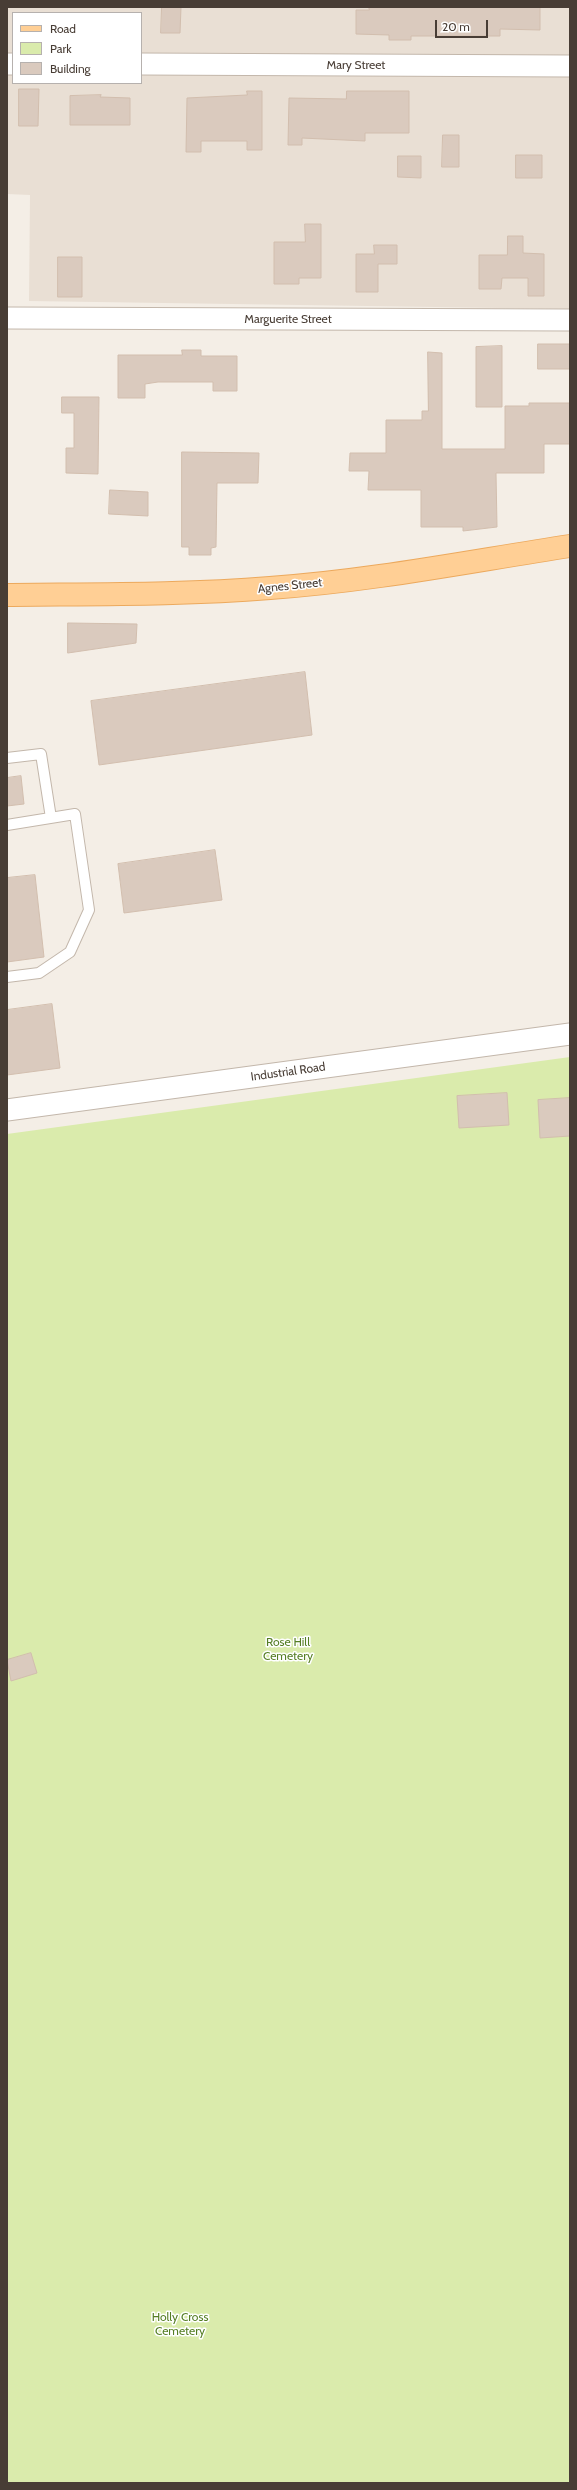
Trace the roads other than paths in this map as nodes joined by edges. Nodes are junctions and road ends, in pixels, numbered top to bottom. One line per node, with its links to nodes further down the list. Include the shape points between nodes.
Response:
1 (142, 64): 2 (street, Mary Street)
2 (570, 66)
3 (7, 318): 4 (street, Marguerite Street)
4 (570, 320)
5 (570, 546): 6 (main road, Agnes Street, via 345,580 272,588 186,594)
6 (7, 595)
7 (7, 758): 8 (lane, via 41,754)
8 (51, 818): 9 (lane); 10 (lane, via 75,814 89,910 70,952 40,973)
9 (7, 825)
10 (7, 977)
11 (570, 1034): 12 (street, Industrial Road)
12 (7, 1110)

